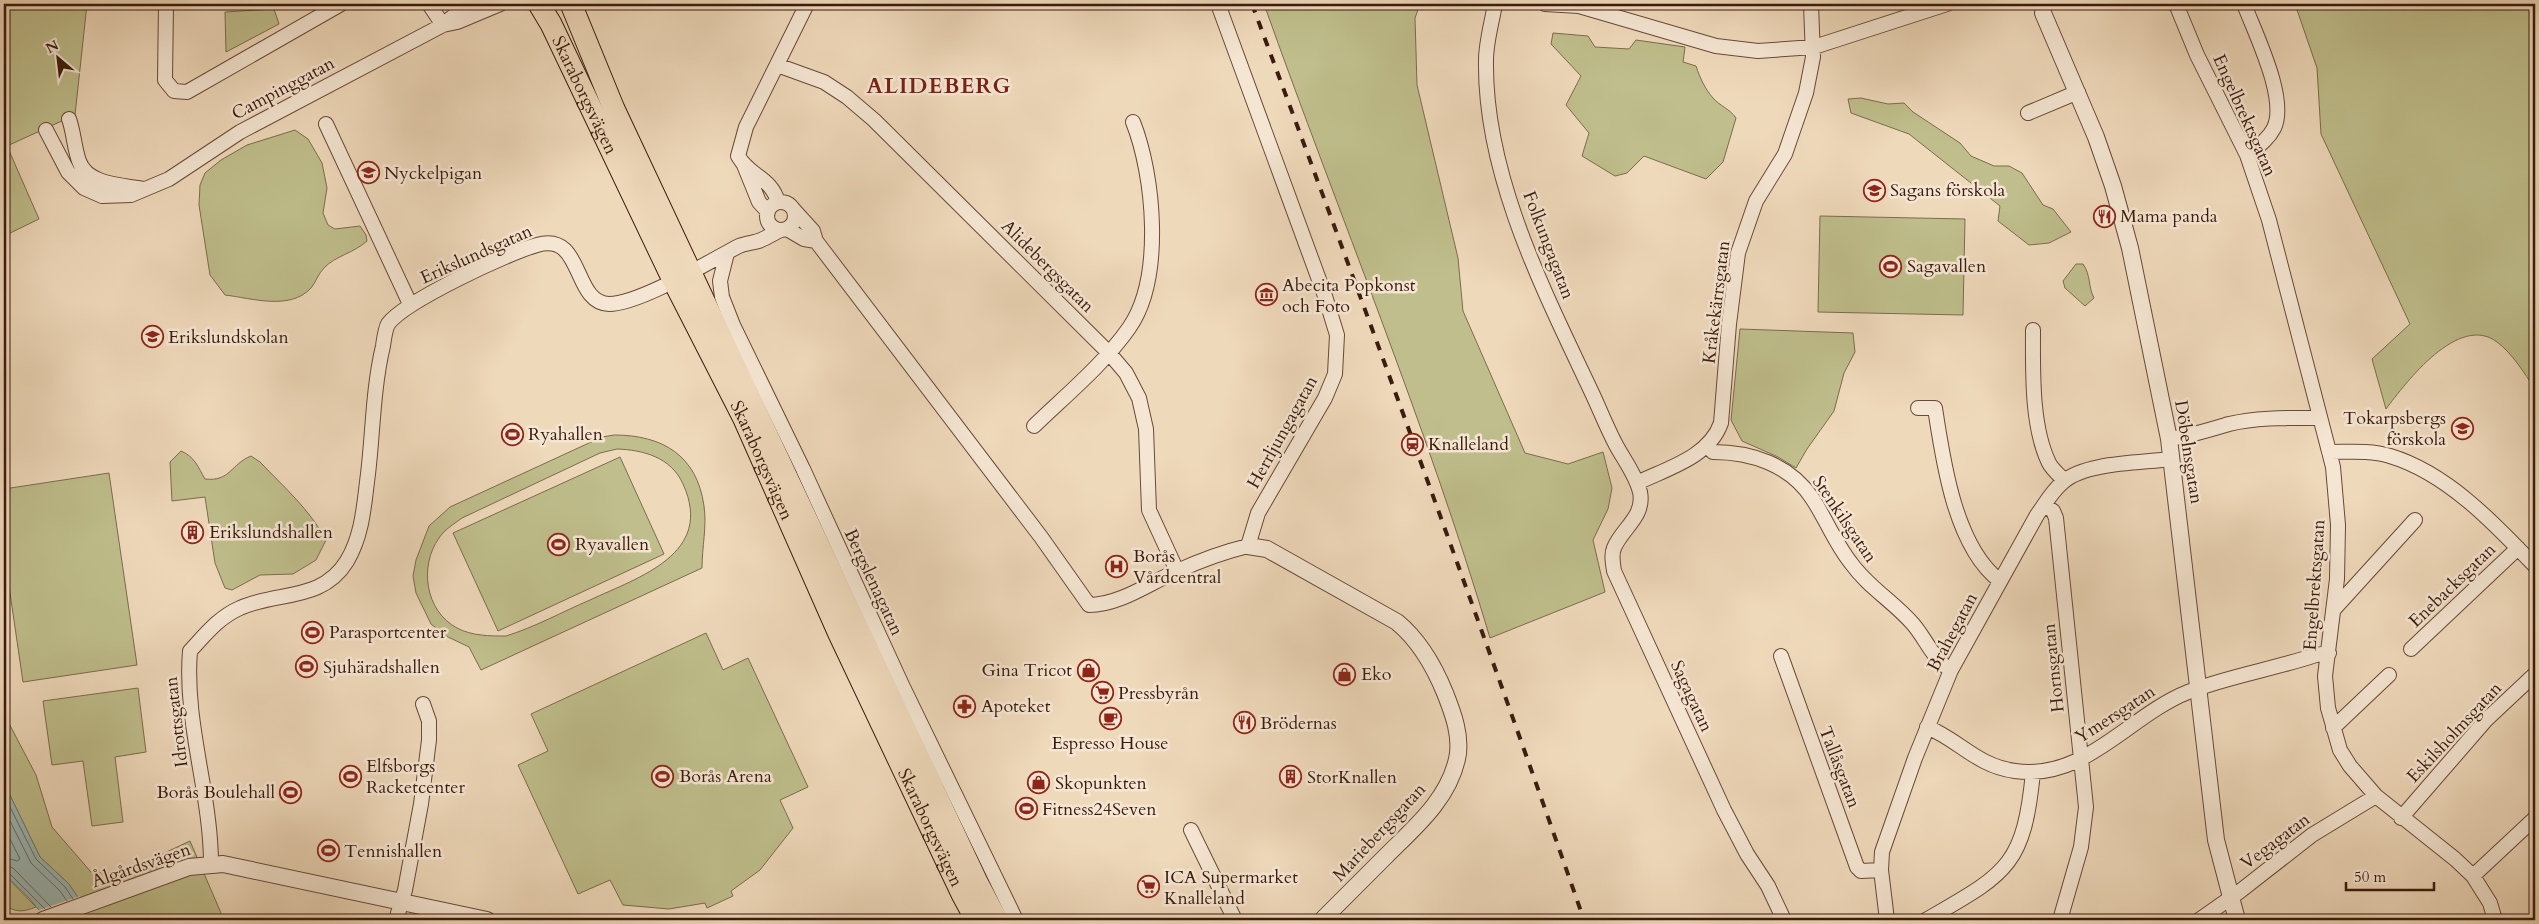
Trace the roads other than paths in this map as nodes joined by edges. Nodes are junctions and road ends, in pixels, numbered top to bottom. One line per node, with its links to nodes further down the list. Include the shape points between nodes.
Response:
1 (166, 4): 2 (street, via 166,80 174,91 187,92)
2 (341, 4)
3 (429, 4): 17 (street)
4 (468, 4): 17 (street, Campinggatan)
5 (500, 4): 17 (street, Campinggatan)
6 (539, 4): 37 (main road, Skaraborgsvägen)
7 (571, 4): 36 (main road, Skaraborgsvägen, via 614,109)
8 (807, 4): 19 (street)
9 (1218, 4): 53 (street, Herrljungagatan, via 1337,336 1335,374 1325,398 1258,513)
10 (1495, 4): 50 (street, Folkungagatan, via 1486,59 1489,111 1498,158 1533,262 1556,316)
11 (1545, 4): 18 (street, via 1579,6 1716,46 1758,51)
12 (1811, 4): 18 (street, Kråkekärrsgatan)
13 (1947, 4): 18 (street)
14 (2176, 4): 26 (street, Engelbrektsgatan, via 2197,55)
15 (2244, 4): 26 (street, via 2278,102 2274,127 2268,138)
16 (2041, 8): 20 (street, Döbelnsgatan)
17 (443, 25): 28 (street, Campinggatan, via 240,132 170,179)
18 (1814, 47): 46 (street, Kråkekärrsgatan, via 1797,122 1785,154 1756,200 1738,253 1721,422 1717,434)
19 (777, 65): 27 (street, via 745,129 738,156); 40 (street, Alidebergsgatan, via 824,82 874,120)
20 (2078, 92): 21 (street); 45 (street, Döbelnsgatan, via 2110,178 2127,239)
21 (2028, 113)
22 (68, 119): 28 (street, via 79,162 89,175)
23 (1133, 122): 40 (street, via 1148,172 1150,258 1146,293 1130,326)
24 (326, 124): 38 (street)
25 (46, 130): 28 (street, Campinggatan, via 68,172 84,188 114,197)
26 (2247, 155): 43 (street, Engelbrektsgatan, via 2268,220)
27 (743, 165): 29 (street, via 774,189); 31 (street)
28 (144, 190)
29 (778, 202): 30 (street); 31 (street)
30 (793, 209): 32 (street, via 794,222); 33 (street, via 813,231)
31 (768, 215): 32 (street, via 772,226); 34 (street, via 759,230)
32 (784, 229): 33 (street); 34 (street)
33 (816, 242): 56 (street, via 1036,530 1089,605 1101,605 1125,596)
34 (742, 245): 35 (street)
35 (727, 253): 36 (street); 85 (street, Bergslenagatan, via 720,281 733,325)
36 (692, 271): 37 (street); 84 (main road, Skaraborgsvägen, via 976,882)
37 (672, 280): 38 (street, Erikslundsgatan, via 624,301 600,302 587,290 569,253 560,246 539,244); 83 (main road, Skaraborgsvägen, via 744,419 839,634)
38 (410, 304): 41 (street, Erikslundsgatan, via 388,325 377,373)
39 (2033, 330): 49 (street, via 2034,392 2041,437 2049,464)
40 (1109, 353): 44 (street); 56 (street, Alidebergsgatan, via 1130,379 1139,398 1146,429 1149,510)
41 (374, 405): 75 (street, Idrottsgatan, via 361,527 341,569 328,581 297,595 262,600 230,612 190,651 189,693 210,830)
42 (1918, 408): 57 (street, via 1935,408 1942,455 1958,512 1978,558 1986,570)
43 (2319, 418): 45 (street, via 2250,421); 47 (street, Engelbrektsgatan)
44 (1034, 426)
45 (2169, 439): 48 (street, Döbelnsgatan)
46 (1707, 446): 50 (street, Kråkekärrsgatan); 62 (street, Stenkilsgatan, via 1713,452 1736,452 1774,464 1795,479 1811,496 1862,577 1905,614 1942,665)
47 (2329, 452): 54 (street, via 2369,452 2390,456 2424,472 2476,509); 58 (street, Engelbrektsgatan, via 2338,525)
48 (2171, 459): 49 (street, Brahegatan, via 2096,468); 65 (street, Döbelnsgatan)
49 (2064, 480): 51 (street, Brahegatan)
50 (1637, 483): 88 (street, Sagagatan, via 1641,504 1614,548 1614,571 1724,810)
51 (2044, 505): 57 (street, Brahegatan); 69 (street, Hornsgatan, via 2053,511 2056,518)
52 (2415, 520): 58 (street)
53 (1248, 546): 56 (street, via 1226,551); 87 (street, Mariebergsgatan, via 1267,549 1407,630 1421,646 1441,684 1457,730 1457,758 1441,796)
54 (2518, 548): 55 (street); 59 (street, Enebacksgatan)
55 (2535, 566)
56 (1176, 572)
57 (2000, 581): 62 (street, Brahegatan)
58 (2335, 608): 60 (street, Engelbrektsgatan)
59 (2411, 649)
60 (2329, 654): 65 (street, Ymersgatan); 68 (street, Engelbrektsgatan, via 2325,676)
61 (1781, 656): 76 (street, Tallåsgatan, via 1858,867 1861,871)
62 (1951, 670): 67 (street, Brahegatan)
63 (2535, 674): 72 (street, Eskilsholmsgatan, via 2486,720)
64 (2389, 675): 68 (street)
65 (2199, 689): 69 (street, Ymersgatan, via 2160,705); 78 (street, Döbelnsgatan, via 2216,840)
66 (423, 704): 79 (street, via 429,721 429,740 414,848)
67 (1927, 727): 70 (street, Ymersgatan, via 1986,763); 76 (street, Brahegatan, via 1886,838)
68 (2333, 728): 71 (street, Engelbrektsgatan, via 2345,758)
69 (2081, 759): 70 (street, Ymersgatan); 91 (street, Hornsgatan, via 2086,807 2082,839)
70 (2033, 772): 90 (street, via 2024,831 2011,860 1994,879)
71 (2376, 796): 72 (street, Engelbrektsgatan); 78 (street, Vegagatan, via 2312,835)
72 (2401, 818): 77 (street, Engelbrektsgatan)
73 (2535, 818): 77 (street)
74 (1191, 830): 86 (street)
75 (211, 864): 79 (street, Ålgårdsvägen, via 256,869); 80 (street, Ålgårdsvägen, via 189,868)
76 (1881, 870): 89 (street, Brahegatan)
77 (2473, 876): 94 (street, Engelbrektsgatan, via 2490,903)
78 (2231, 898): 92 (street, Vegagatan); 93 (street, Döbelnsgatan)
79 (401, 902): 81 (street); 82 (street, Ålgårdsvägen)
80 (43, 920)
81 (396, 920)
82 (487, 920)
83 (976, 920)
84 (997, 920)
85 (1016, 920)
86 (1235, 920)
87 (1322, 920)
88 (1784, 920)
89 (1887, 920)
90 (1926, 920)
91 (2060, 920)
92 (2199, 920)
93 (2237, 920)
94 (2496, 920)

